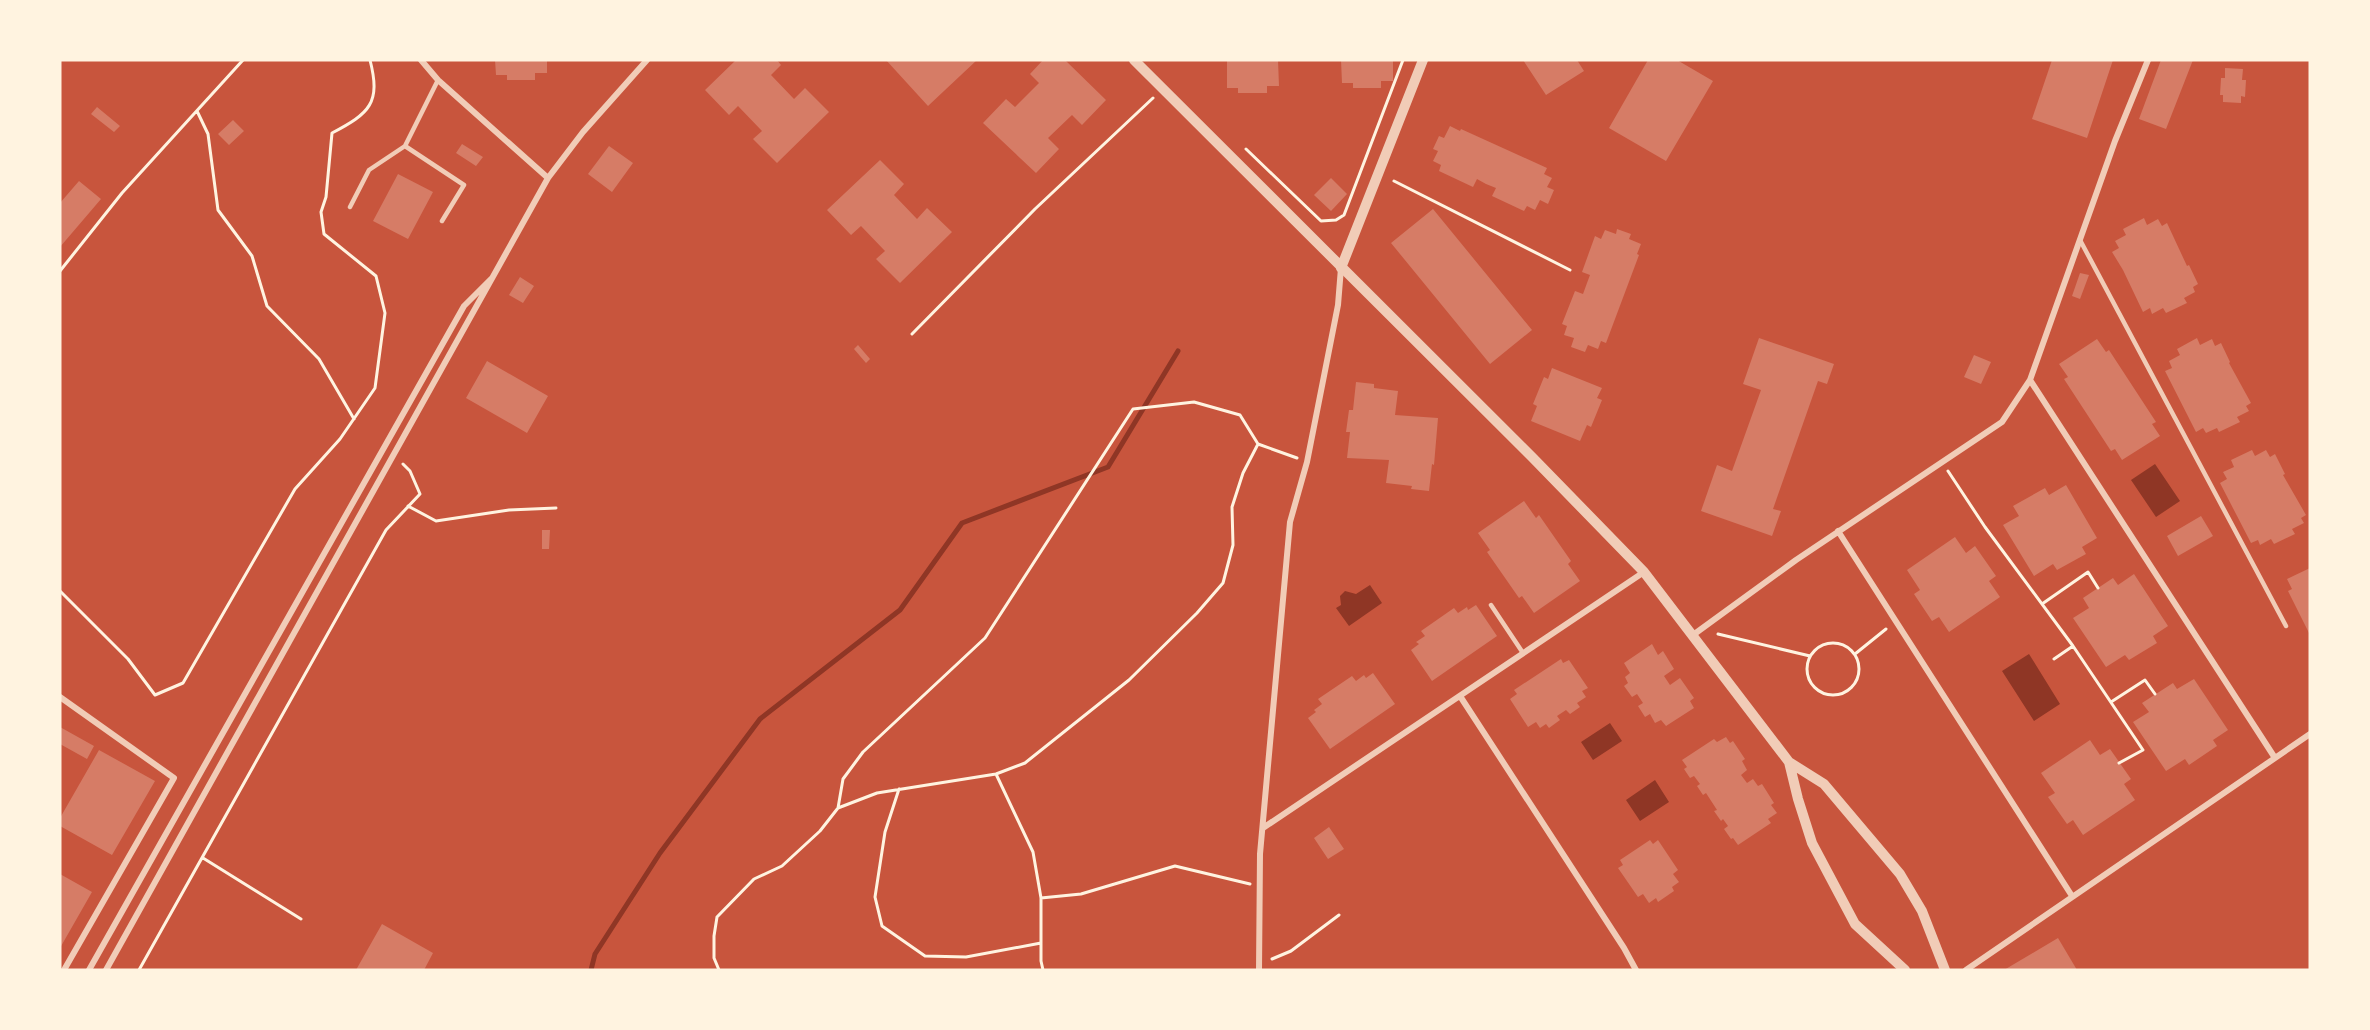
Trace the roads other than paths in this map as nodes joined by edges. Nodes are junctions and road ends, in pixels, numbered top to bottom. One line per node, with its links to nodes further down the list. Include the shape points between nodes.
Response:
1 (421, 60): 6 (street)
2 (647, 60): 8 (street)
3 (1134, 60): 12 (street)
4 (1423, 60): 12 (street)
5 (2148, 60): 11 (street)
6 (438, 80): 7 (lane); 8 (street)
7 (405, 146): 9 (lane, via 369,170); 10 (lane, via 464,185)
8 (548, 178): 13 (street)
9 (350, 207)
10 (442, 221)
11 (2080, 240): 14 (street); 18 (lane)
12 (1341, 268): 16 (street); 26 (street, via 1338,305 1307,462 1290,522)
13 (495, 274): 30 (street, via 464,306); 31 (street)
14 (2030, 380): 15 (street, via 2002,422); 24 (street)
15 (1838, 531): 19 (street); 27 (street)
16 (1644, 572): 19 (street); 20 (street)
17 (1491, 605): 20 (lane)
18 (2286, 626)
19 (1693, 635): 25 (street)
20 (1523, 653): 21 (street)
21 (1460, 696): 26 (street); 32 (street)
22 (60, 697): 29 (street, via 174,778)
23 (2310, 734): 24 (street)
24 (2275, 758): 27 (street)
25 (1789, 762): 33 (street, via 1812,843 1855,924); 34 (street, via 1824,784 1900,874 1922,911)
26 (1263, 828): 28 (street)
27 (2073, 896): 35 (street)
28 (1259, 967)
29 (64, 970)
30 (89, 970)
31 (106, 970)
32 (1636, 970)
33 (1905, 970)
34 (1945, 970)
35 (1966, 970)

